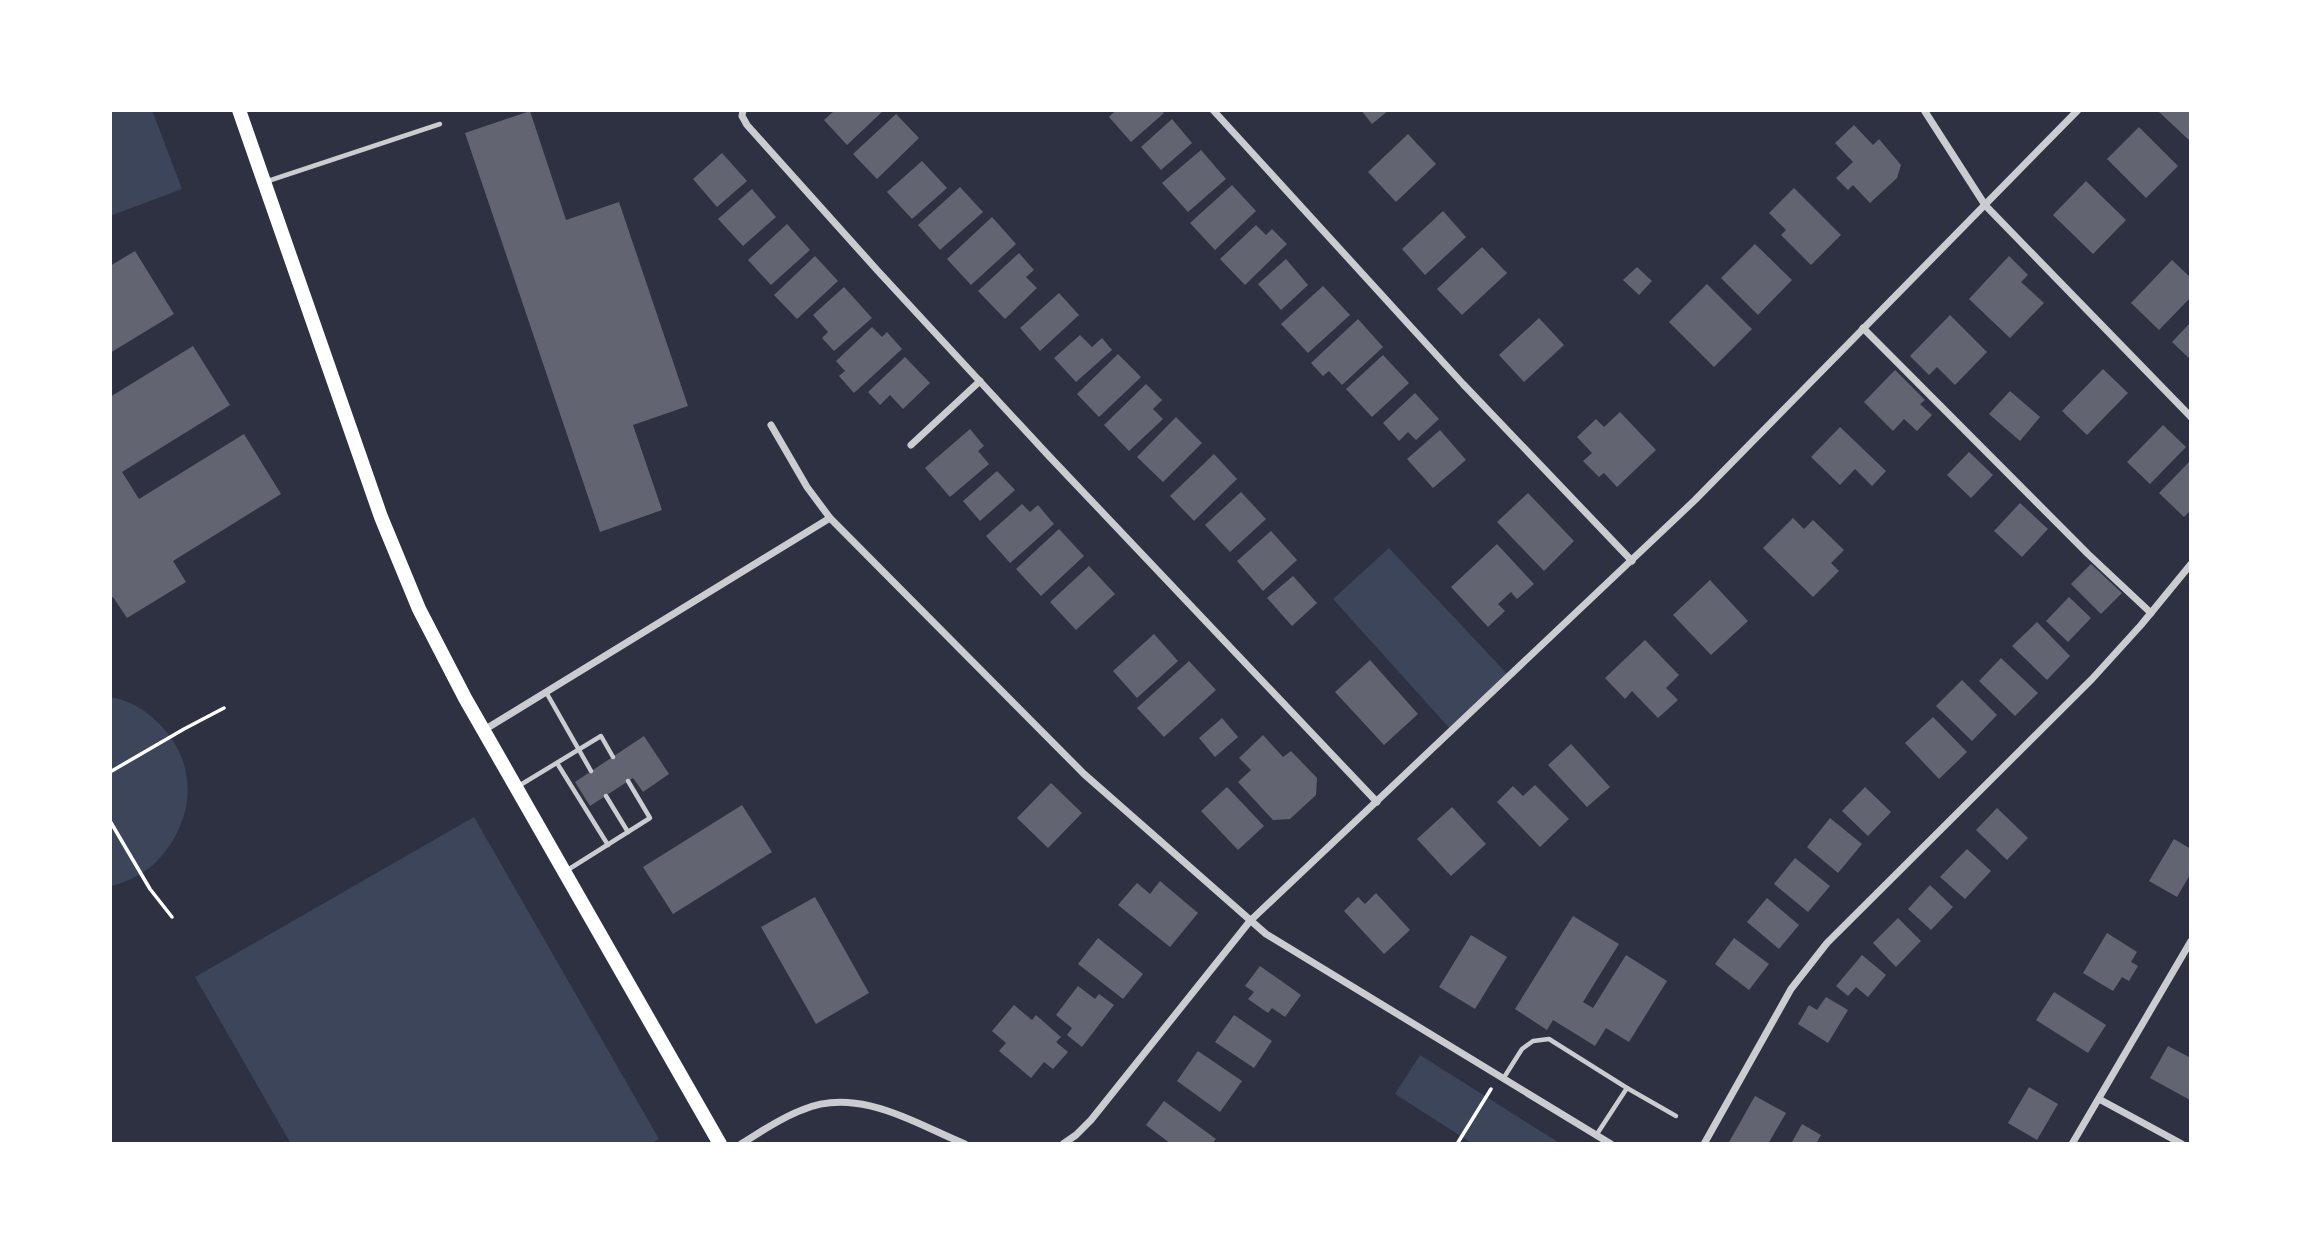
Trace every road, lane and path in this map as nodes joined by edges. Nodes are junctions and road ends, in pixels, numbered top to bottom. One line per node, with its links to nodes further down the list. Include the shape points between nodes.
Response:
1 (239, 110): 7 (main road)
2 (743, 110): 10 (street, via 747,125)
3 (1213, 110): 15 (street)
4 (1924, 110): 8 (street)
5 (2078, 110): 8 (street)
6 (440, 124): 7 (lane)
7 (263, 183): 20 (main road, via 380,517 441,654)
8 (1985, 205): 9 (street); 11 (street)
9 (1863, 328): 15 (street); 17 (street)
10 (980, 381): 13 (street); 29 (street)
11 (2191, 417)
12 (771, 425): 14 (street)
13 (911, 445)
14 (830, 518): 18 (street); 35 (street, via 1084,774)
15 (1632, 561): 29 (street)
16 (2191, 564): 17 (street)
17 (2151, 613): 49 (street, via 2092,679 1821,951 1791,989)
18 (546, 692): 20 (street); 21 (lane)
19 (224, 708): 25 (path)
20 (484, 730): 27 (main road)
21 (579, 750): 22 (lane, via 601,736); 23 (lane); 24 (lane)
22 (613, 757)
23 (558, 763): 27 (lane); 32 (lane)
24 (591, 771)
25 (110, 772)
26 (628, 781): 31 (lane, via 650,818)
27 (517, 787): 33 (main road)
28 (606, 796): 31 (lane)
29 (1377, 802): 35 (street)
30 (110, 821): 34 (path, via 150,890)
31 (628, 832): 32 (lane)
32 (608, 845): 33 (lane)
33 (565, 872): 43 (main road)
34 (172, 917)
35 (1250, 921): 37 (street); 46 (street, via 1091,1120)
36 (2191, 941): 40 (street)
37 (1503, 1079): 38 (lane, via 1522,1049 1533,1041 1549,1039); 42 (street)
38 (1627, 1088): 41 (lane); 42 (lane)
39 (1490, 1089): 47 (path)
40 (2099, 1099): 50 (street); 51 (street)
41 (1676, 1116)
42 (1596, 1135): 48 (street)
43 (720, 1144)
44 (741, 1144): 45 (street, via 803,1109 853,1102 877,1107)
45 (965, 1144)
46 (1063, 1144)
47 (1458, 1144)
48 (1611, 1144)
49 (1704, 1144)
50 (2072, 1144)
51 (2182, 1144)

